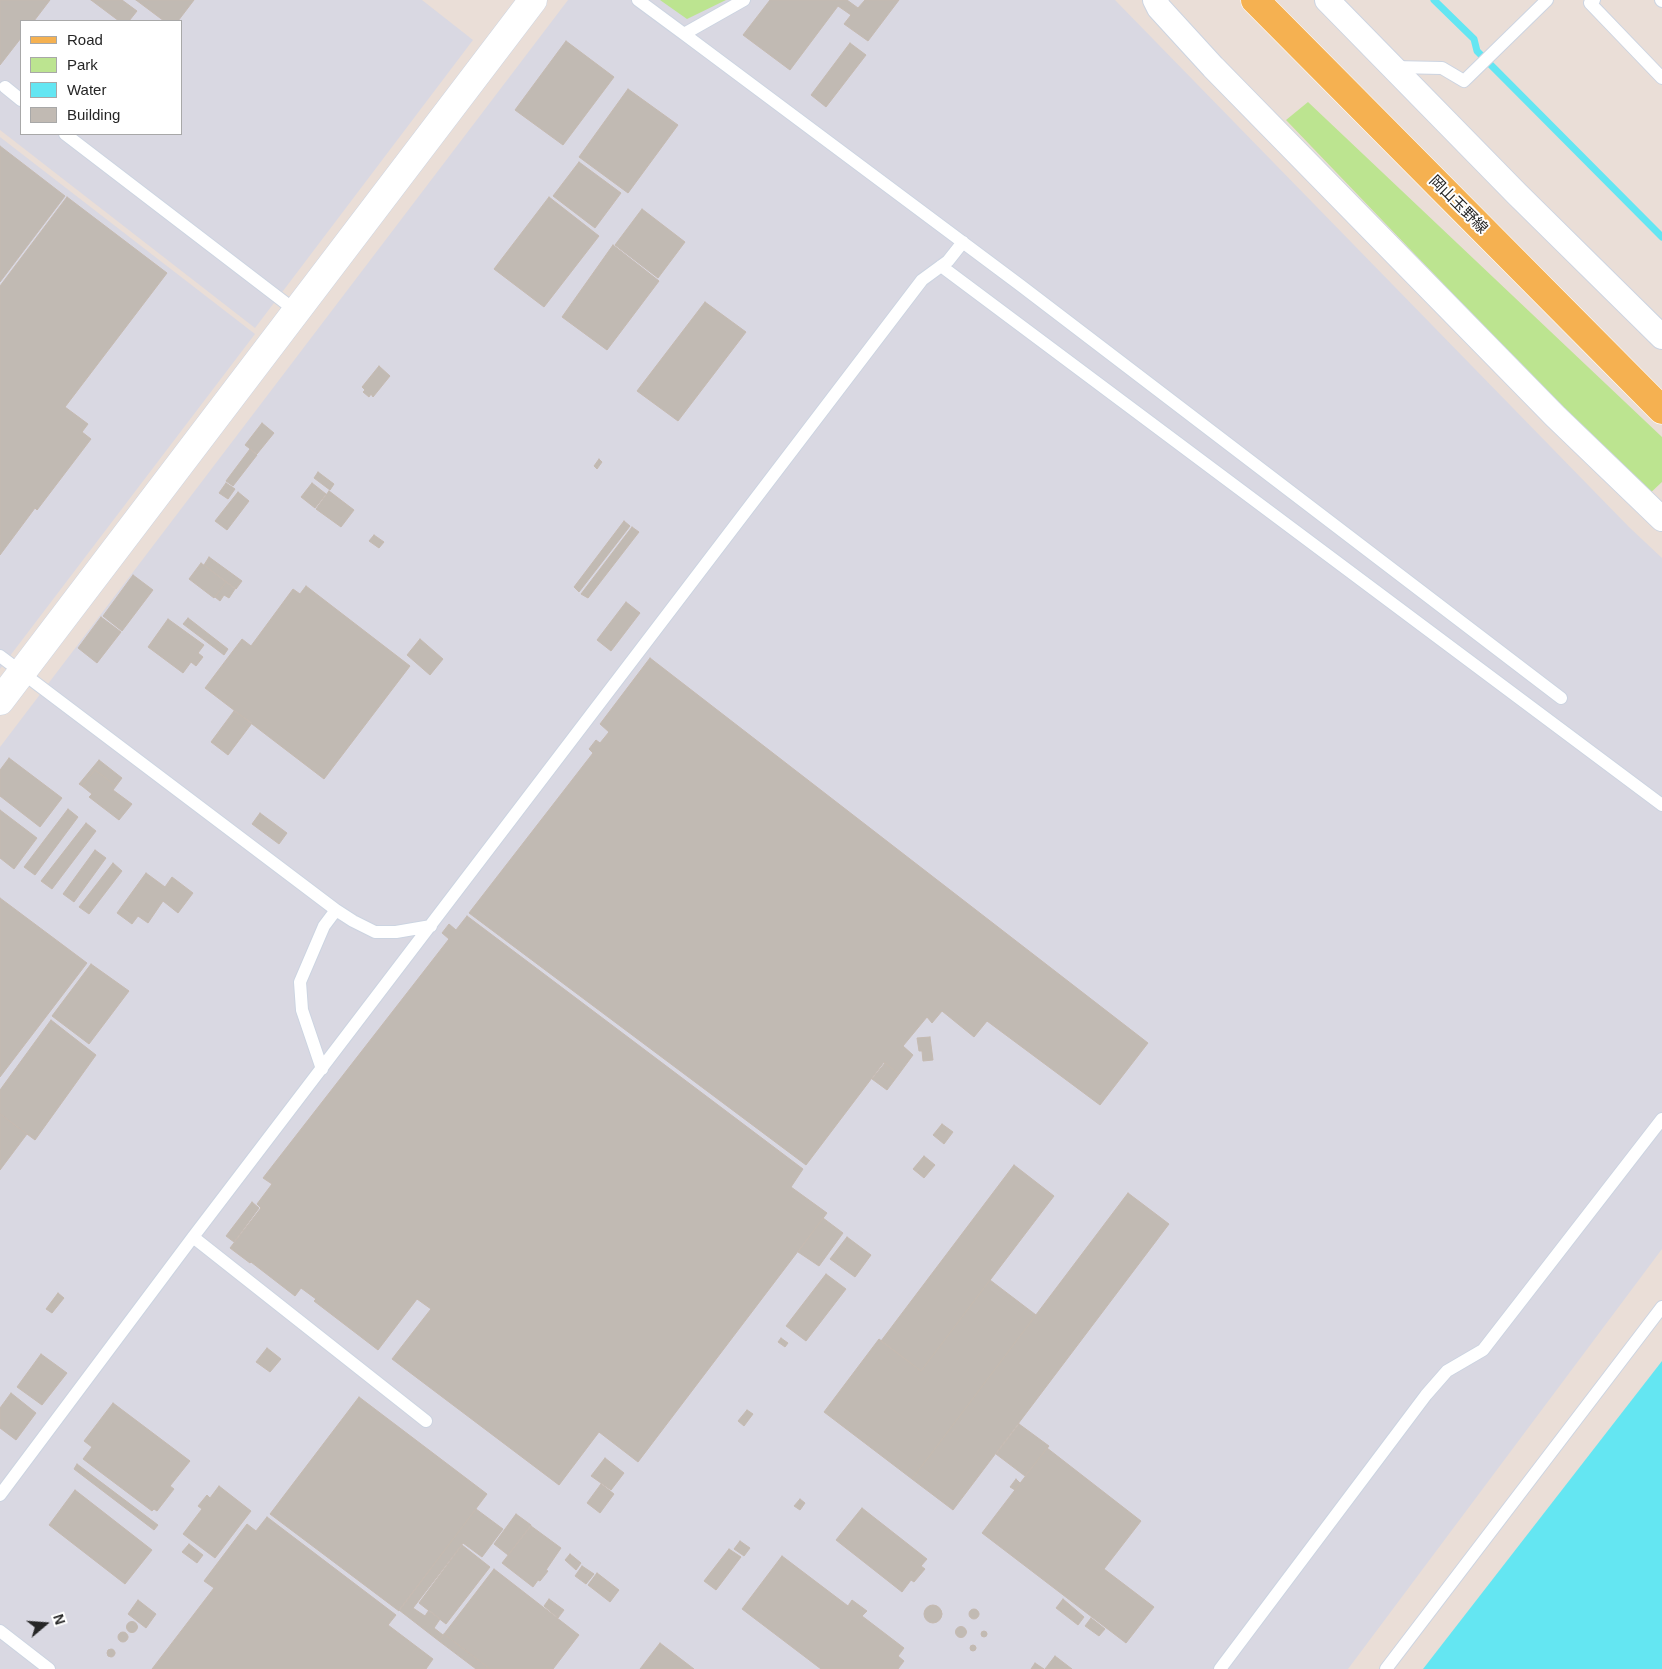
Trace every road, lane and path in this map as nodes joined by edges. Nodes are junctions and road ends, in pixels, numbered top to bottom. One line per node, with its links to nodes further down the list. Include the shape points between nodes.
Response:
1 (533, 0): 17 (street)
2 (638, 0): 9 (lane)
3 (744, 0): 9 (lane)
4 (1155, 0): 20 (street, via 1234,88 1554,416)
5 (1255, 0): 19 (main road, 岡山玉野線)
6 (1327, 0): 10 (street)
7 (1547, 0): 10 (lane, via 1464,81 1442,68)
8 (1594, 0): 11 (lane, via 1590,3)
9 (684, 34): 15 (lane)
10 (1393, 67): 18 (street)
11 (1662, 78)
12 (5, 87): 13 (lane)
13 (20, 99)
14 (66, 135): 17 (lane)
15 (963, 242): 16 (lane); 23 (lane)
16 (941, 266): 25 (lane); 27 (lane, via 922,280)
17 (296, 311): 22 (street)
18 (1662, 337)
19 (1662, 410)
20 (1662, 519)
21 (0, 656): 22 (lane)
22 (21, 672): 24 (street); 26 (lane)
23 (1561, 698)
24 (0, 701)
25 (1662, 805)
26 (336, 910): 27 (lane, via 375,932); 28 (lane, via 324,926 300,982 302,1010)
27 (431, 926): 28 (lane)
28 (322, 1069): 30 (lane)
29 (1662, 1120): 36 (lane, via 1483,1350 1447,1371 1426,1395)
30 (193, 1237): 32 (lane); 33 (lane)
31 (1662, 1307): 37 (lane)
32 (426, 1421)
33 (0, 1495)
34 (0, 1631): 35 (lane)
35 (50, 1669)
36 (1220, 1669)
37 (1386, 1669)

